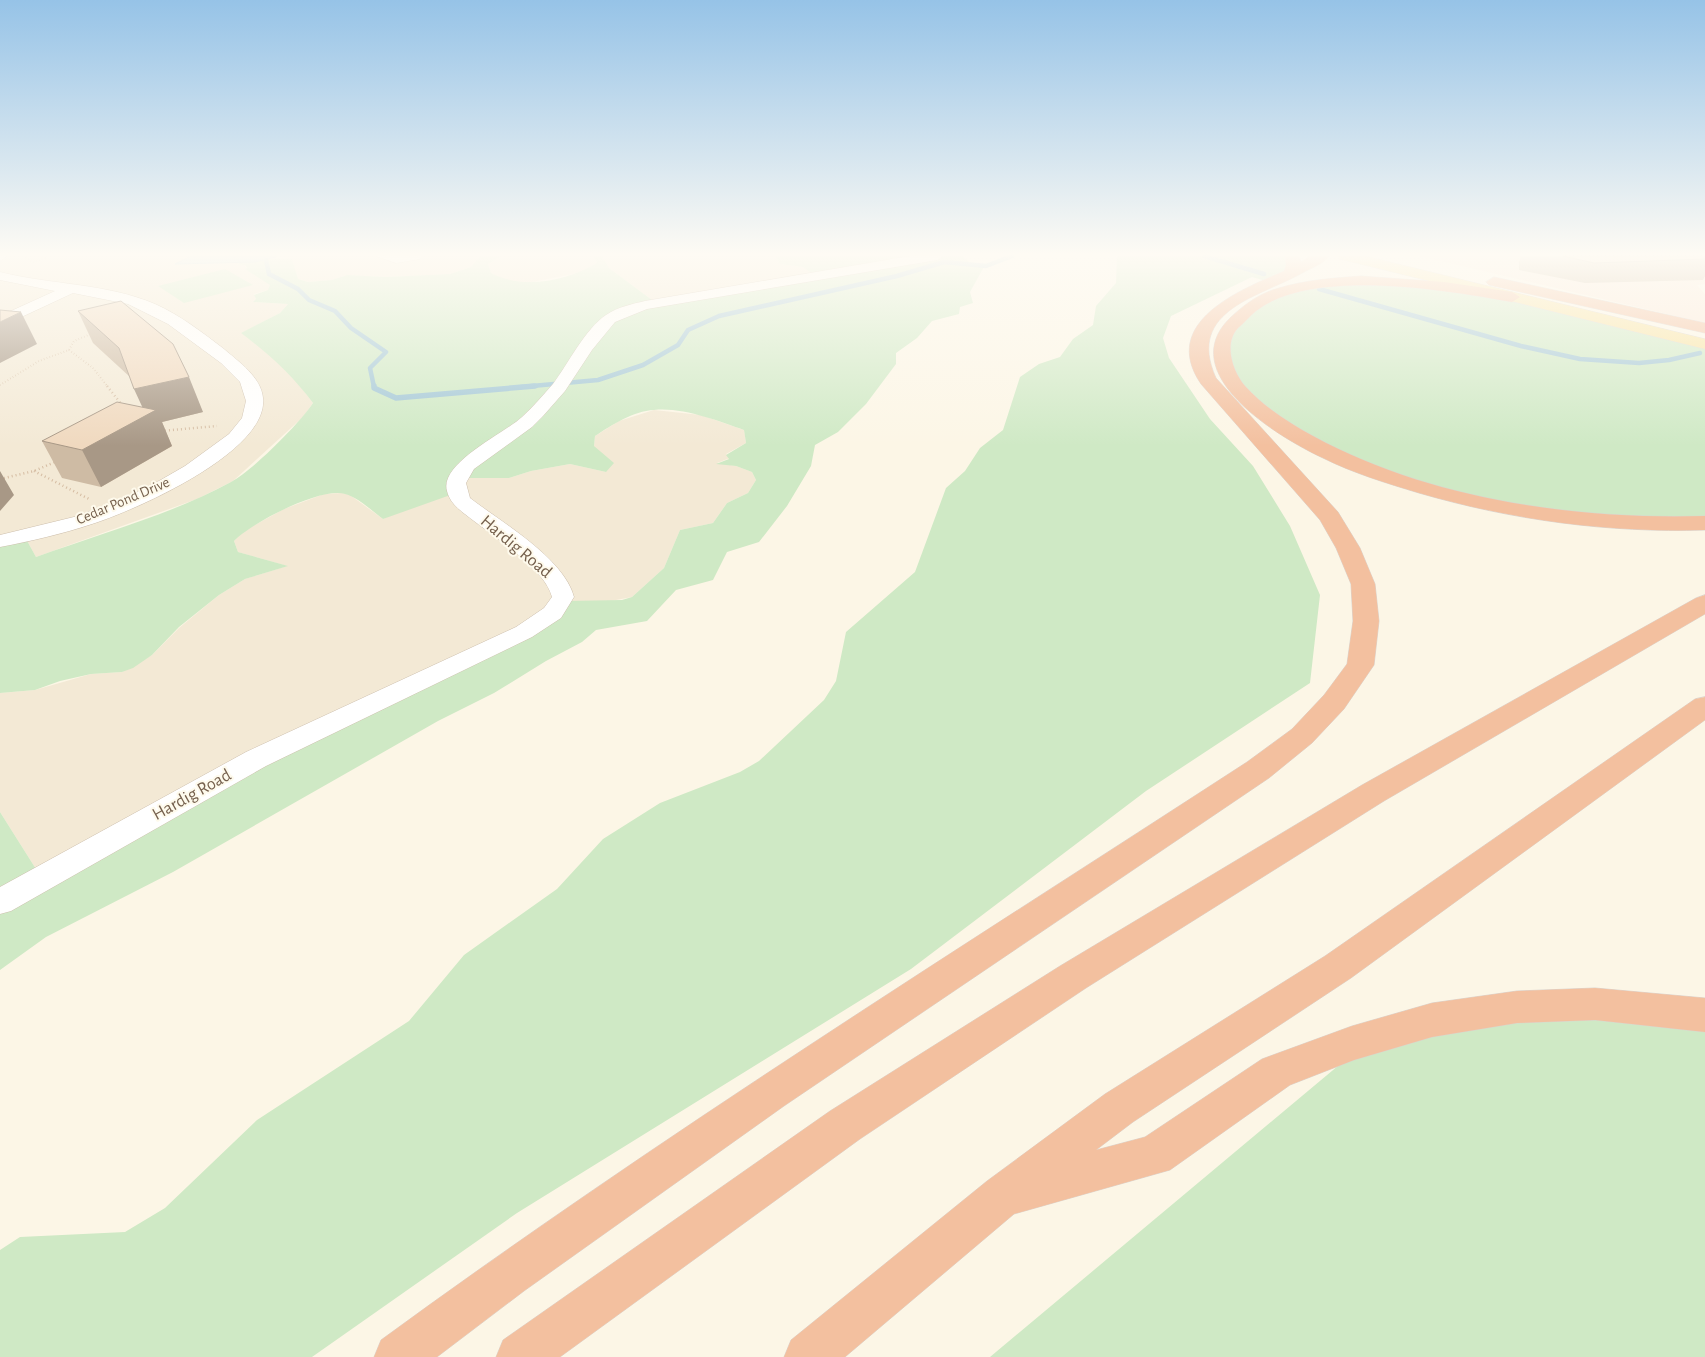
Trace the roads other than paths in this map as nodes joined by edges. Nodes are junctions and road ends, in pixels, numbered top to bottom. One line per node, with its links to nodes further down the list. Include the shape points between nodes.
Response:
1 (169, 319): 12 (street, Cedar Pond Drive, via 227,360 245,377 255,401 247,425 228,445 202,464 144,496 35,534)
2 (610, 319): 15 (street, Hardig Road, via 526,423 459,473 455,490 463,502 541,564 561,586 562,598 556,610 515,636 256,759)
3 (1211, 319): 18 (highway, via 1199,341 1199,358 1208,380 1330,518 1348,548 1363,584 1366,622 1360,665 1334,702 1302,736 1258,770 754,1104 508,1275)
4 (1235, 319): 11 (highway, via 1224,335 1221,353 1227,372 1239,391 1277,424 1308,442 1385,476 1473,500 1569,518 1620,523)
5 (1604, 319): 10 (main road)
6 (1646, 319): 9 (main road)
7 (1666, 319): 8 (highway)
8 (1705, 328)
9 (1705, 334)
10 (1705, 344)
11 (1705, 523)
12 (0, 541)
13 (1705, 603): 19 (highway, via 1373,793 1073,977 846,1125)
14 (1705, 706): 17 (highway, via 1338,967 1119,1108)
15 (0, 902)
16 (1705, 1015): 17 (highway, via 1595,1004 1517,1007 1432,1020 1352,1043 1276,1072 1155,1155)
17 (1002, 1196): 20 (highway)
18 (398, 1357)
19 (520, 1357)
20 (808, 1357)

